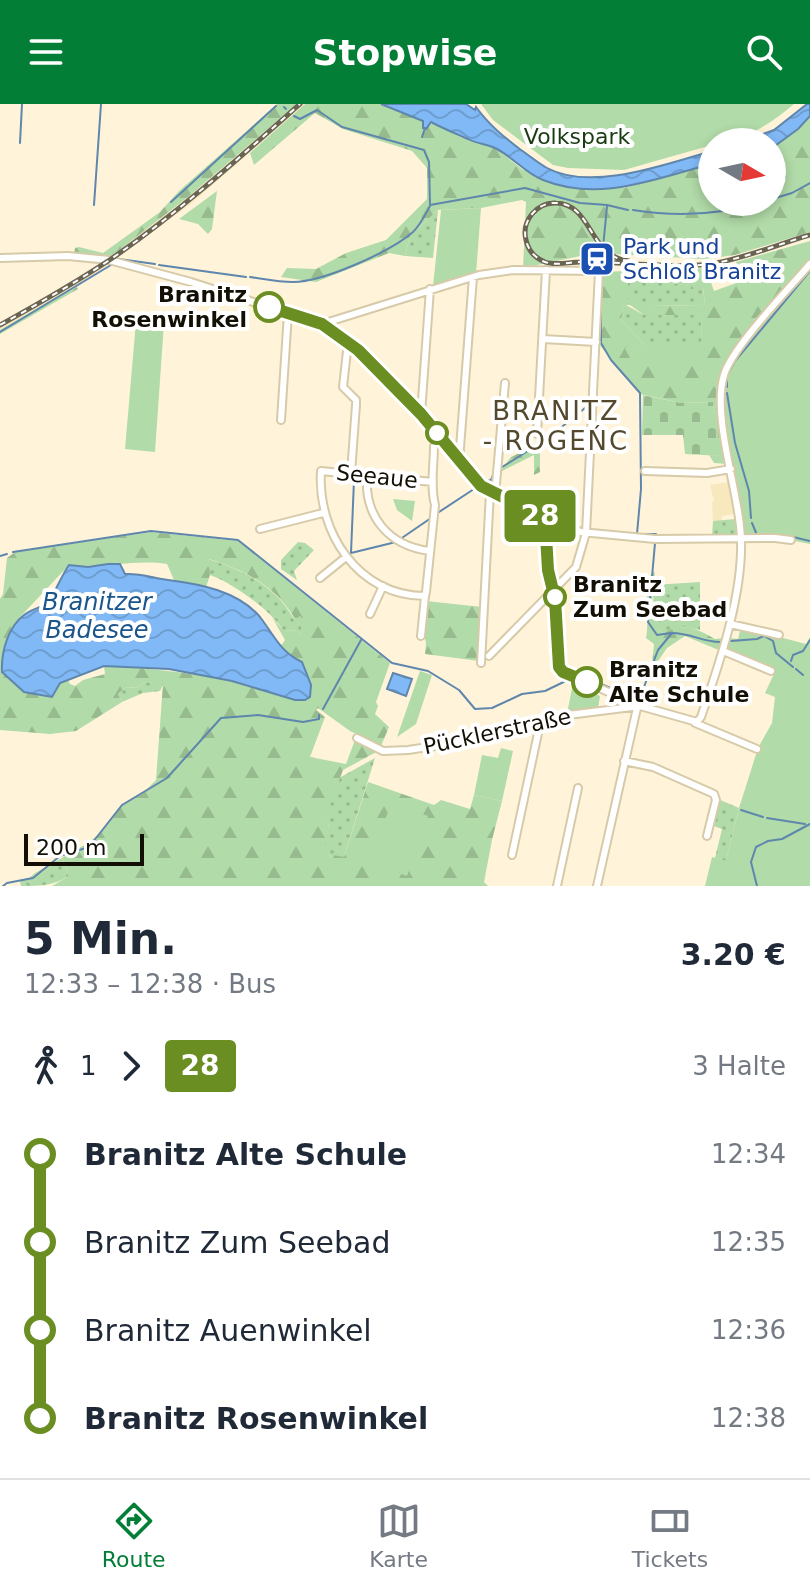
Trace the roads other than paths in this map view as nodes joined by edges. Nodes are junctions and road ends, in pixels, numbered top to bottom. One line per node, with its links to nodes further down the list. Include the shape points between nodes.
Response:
1 (0, 258): 6 (street, via 109,260)
2 (810, 264): 17 (street, via 741,346 724,375 721,411)
3 (546, 270): 4 (street); 8 (street); 10 (street, via 599,271)
4 (473, 277): 5 (street); 16 (street)
5 (430, 289): 7 (street); 12 (street)
6 (288, 313): 7 (street); 13 (street)
7 (322, 324): 9 (street)
8 (543, 339): 10 (street); 14 (street)
9 (348, 342): 12 (street); 19 (street, via 343,387 356,400)
10 (596, 342): 26 (street)
11 (505, 383): 22 (street)
12 (421, 414): 15 (street)
13 (281, 420)
14 (537, 434)
15 (442, 439): 16 (street); 21 (street, via 434,446)
16 (459, 461): 22 (street)
17 (731, 469): 18 (street); 27 (street)
18 (645, 471)
19 (351, 473): 20 (street, Seeaue); 23 (street, Seeaue, via 321,471)
20 (367, 475): 21 (street, Seeaue); 29 (street, via 366,491 380,527 397,541)
21 (433, 482): 29 (street)
22 (492, 493): 24 (street); 41 (street)
23 (323, 513): 25 (street); 30 (street)
24 (545, 518): 26 (street); 33 (street)
25 (260, 529)
26 (586, 533): 27 (street); 33 (street, via 576,567)
27 (740, 538): 28 (street); 36 (street)
28 (791, 540)
29 (430, 551): 34 (street)
30 (346, 557): 31 (street); 32 (street)
31 (320, 578)
32 (383, 586): 34 (street); 35 (street)
33 (554, 591): 40 (street); 43 (street, via 559,667)
34 (425, 596): 38 (street)
35 (370, 614)
36 (730, 624): 37 (street); 39 (street)
37 (779, 635)
38 (421, 636)
39 (723, 651): 42 (street); 46 (street)
40 (489, 656)
41 (481, 663)
42 (771, 671)
43 (625, 698): 44 (street); 45 (street)
44 (641, 707): 45 (street, Pücklerstraße); 46 (street, Pücklerstraße); 50 (street)
45 (622, 709): 47 (street, Pücklerstraße)
46 (695, 723): 49 (street, Pücklerstraße)
47 (540, 724): 48 (street, Pücklerstraße, via 408,750 383,751); 53 (street)
48 (357, 738)
49 (757, 749)
50 (624, 761): 52 (street, via 653,767 714,794); 55 (street)
51 (578, 788): 54 (street)
52 (707, 836)
53 (512, 855)
54 (557, 886)
55 (597, 886)

